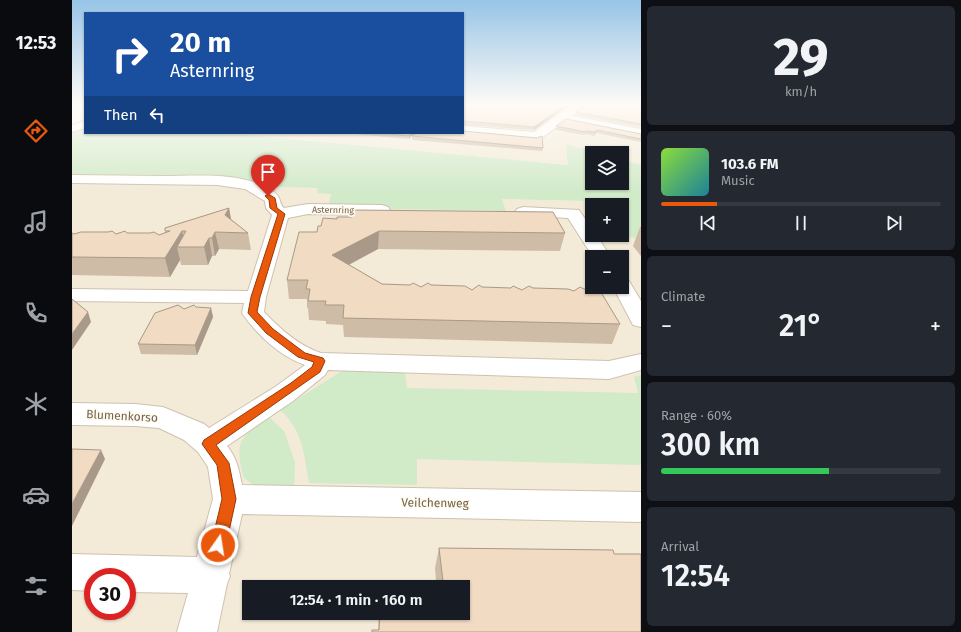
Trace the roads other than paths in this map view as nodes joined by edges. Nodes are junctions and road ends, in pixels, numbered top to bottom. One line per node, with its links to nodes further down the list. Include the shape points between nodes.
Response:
1 (506, 133): 2 (street, via 536,136)
2 (539, 133)
3 (72, 179): 6 (street, via 216,181 248,185 265,193 272,199 274,208)
4 (401, 211): 6 (street, Asternring, via 308,209)
5 (510, 212): 7 (street, via 573,213)
6 (282, 214): 10 (street)
7 (597, 250)
8 (627, 294): 11 (street)
9 (72, 295): 10 (street)
10 (256, 297): 12 (street, via 253,313 269,331 302,355)
11 (641, 320)
12 (320, 361): 13 (street, via 609,370); 15 (street, via 316,370 295,386)
13 (641, 362)
14 (72, 414): 15 (street, Blumenkorso, via 164,418 194,432)
15 (208, 444): 16 (street, Blumenkorso, via 223,463)
16 (229, 499): 17 (street, Veilchenweg); 19 (street, Blumenkorso)
17 (641, 507)
18 (72, 572): 19 (street)
19 (212, 576): 20 (street, Blumenkorso)
20 (197, 632)

